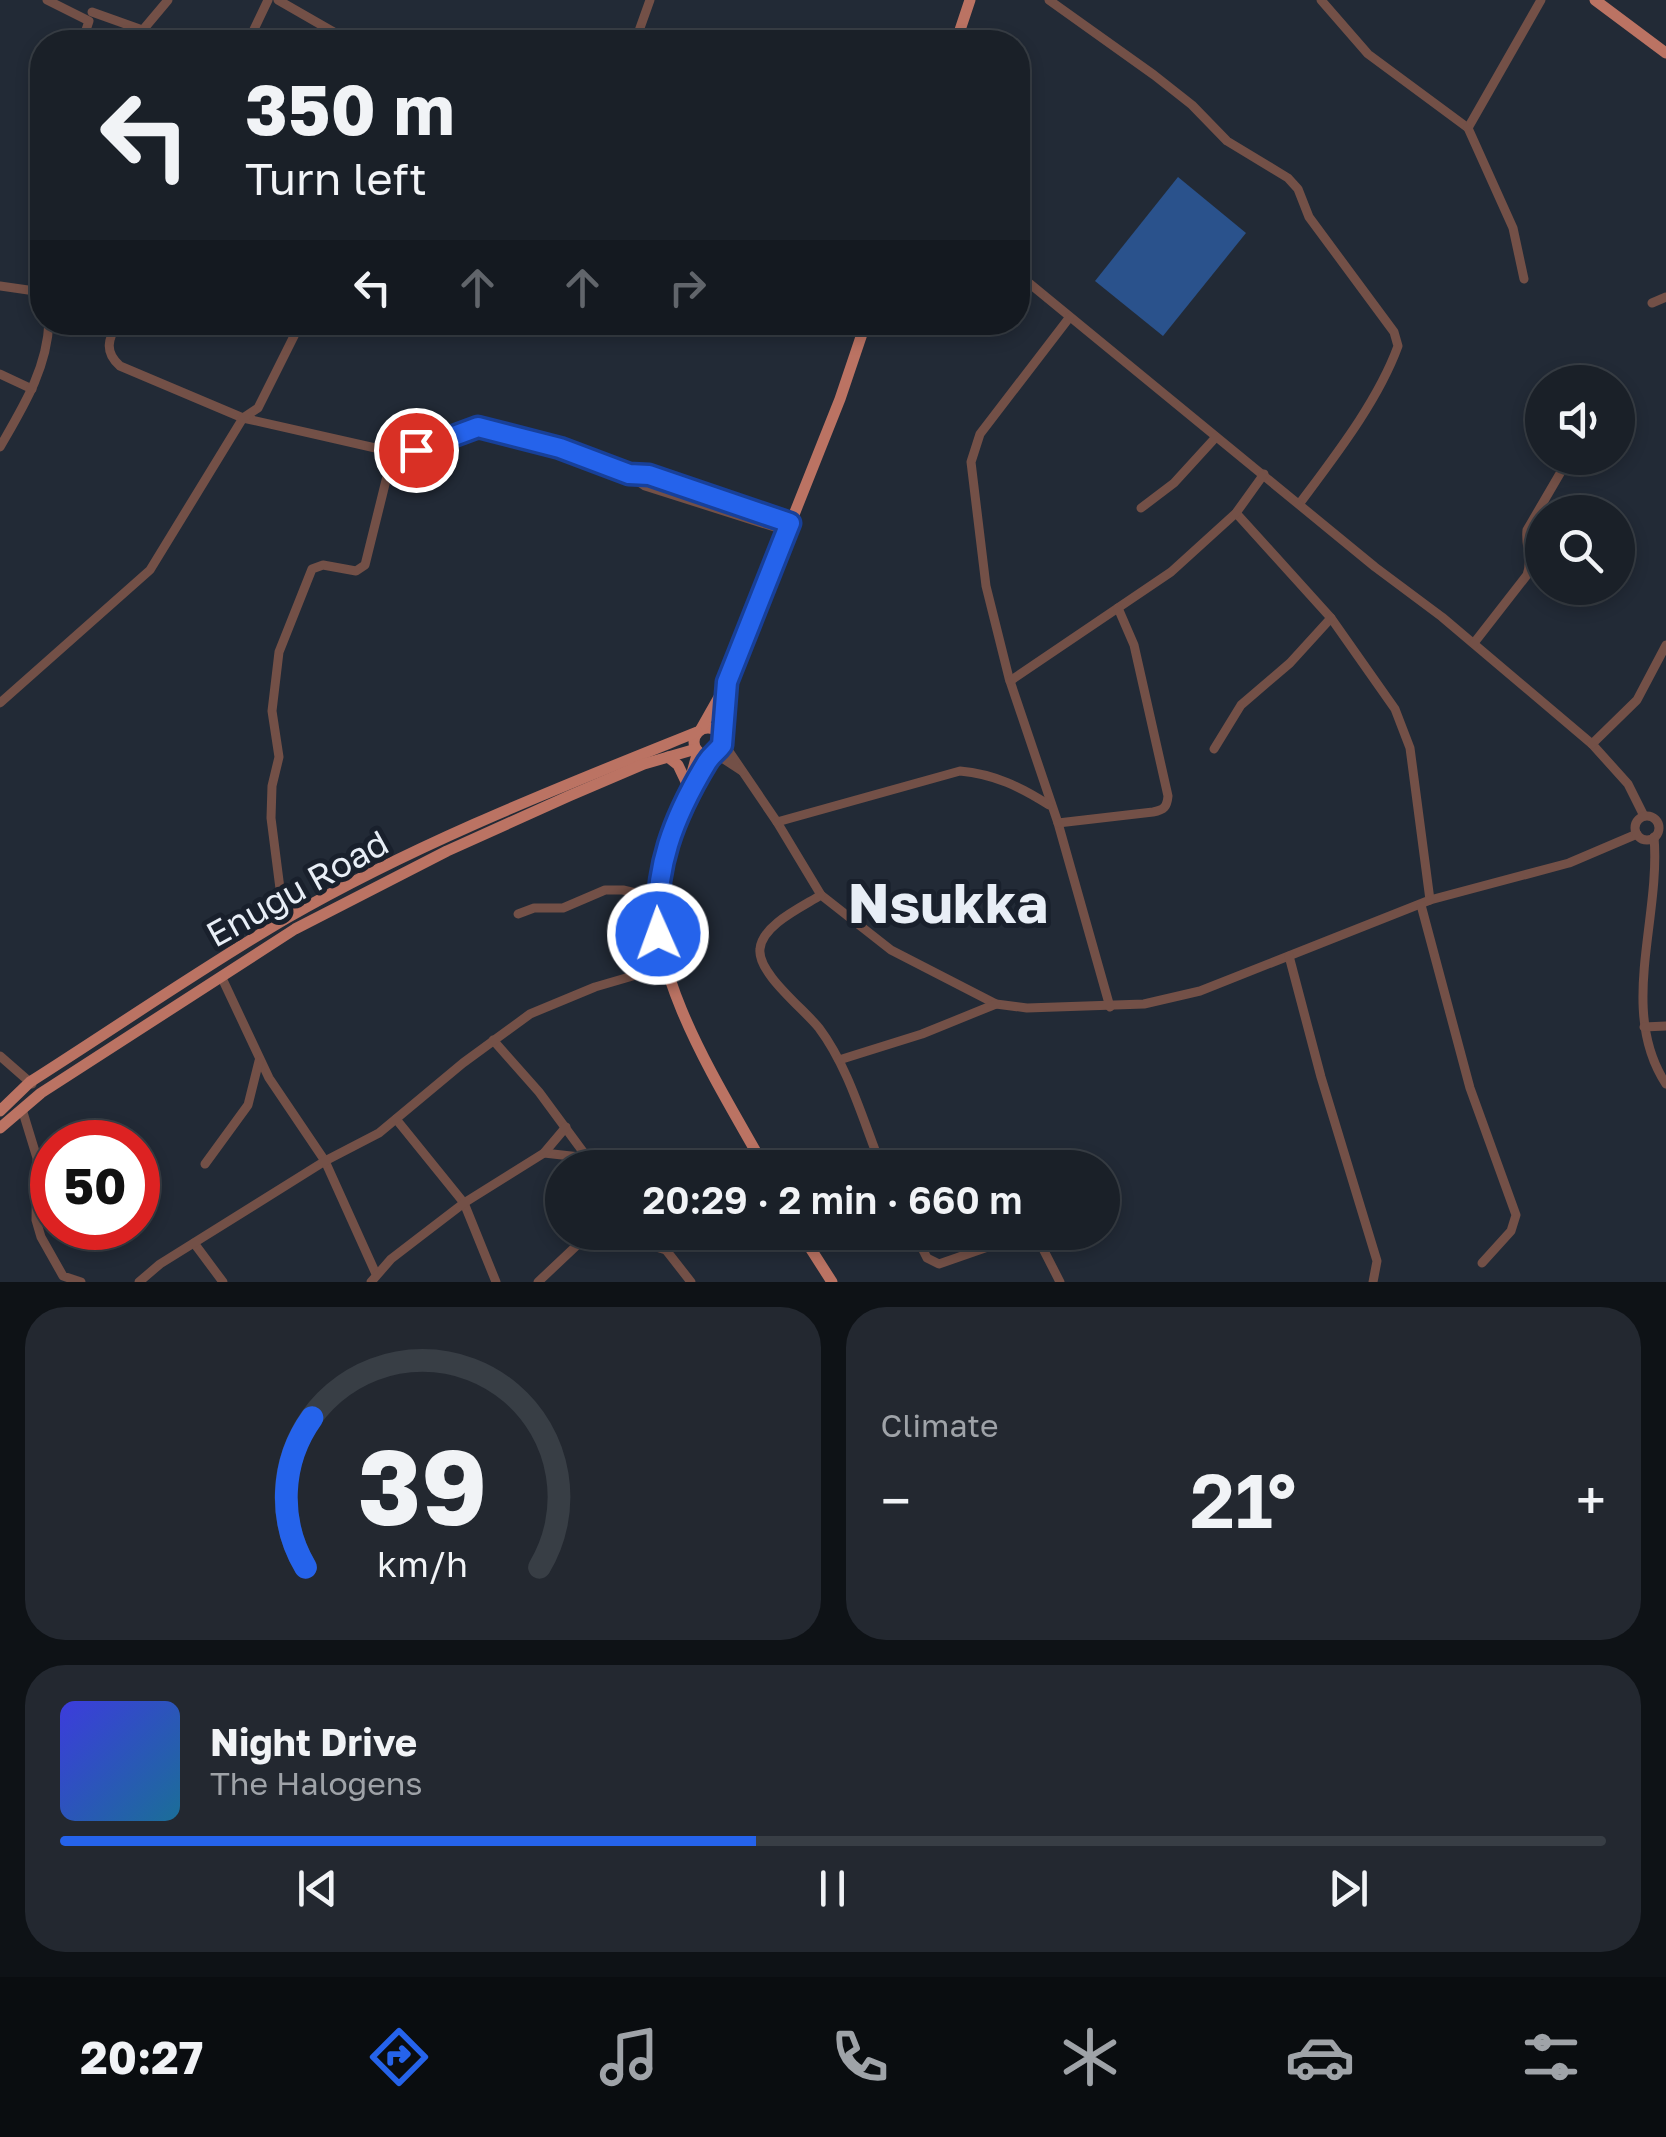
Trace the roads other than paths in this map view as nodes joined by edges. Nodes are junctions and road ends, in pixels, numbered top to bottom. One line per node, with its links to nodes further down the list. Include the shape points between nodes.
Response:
1 (47, 0): 12 (street)
2 (96, 0): 12 (street)
3 (168, 0): 15 (street)
4 (268, 0): 16 (street)
5 (278, 0): 17 (street)
6 (650, 0): 18 (street)
7 (970, 0): 19 (main road)
8 (1050, 0): 43 (street, via 1166,85 1228,141 1288,178 1394,332 1398,346 1379,383)
9 (1322, 0): 21 (street, via 1368,54)
10 (1541, 0): 21 (street)
11 (1595, 0): 20 (main road)
12 (90, 17): 13 (street); 14 (street)
13 (86, 30)
14 (138, 30)
15 (143, 30)
16 (254, 30)
17 (330, 30)
18 (639, 30)
19 (960, 30)
20 (1662, 48)
21 (1468, 128): 22 (street, via 1513,228)
22 (1524, 279)
23 (1030, 284): 28 (street)
24 (0, 286): 25 (street)
25 (30, 290)
26 (1666, 297): 27 (street)
27 (1652, 303)
28 (1069, 318): 38 (street); 51 (street, via 980,434 971,462 986,586)
29 (48, 335): 34 (street)
30 (113, 335): 36 (street, via 108,349 120,366)
31 (294, 335): 35 (street)
32 (861, 335): 46 (main road)
33 (0, 374): 34 (street)
34 (32, 389): 39 (street)
35 (258, 408): 36 (street); 37 (street)
36 (243, 418): 37 (street); 53 (street, via 150,570)
37 (260, 423): 40 (street)
38 (1216, 437): 41 (street); 44 (street)
39 (0, 447)
40 (394, 452): 46 (street, via 478,427 649,475); 73 (street, via 365,566 312,569 279,652 272,710 279,757 271,818)
41 (1264, 474): 43 (street); 45 (street)
42 (1559, 475): 49 (street, via 1526,530 1527,575)
43 (1300, 503): 49 (street)
44 (1142, 508)
45 (1236, 513): 47 (street); 48 (street)
46 (789, 527): 52 (main road)
47 (1118, 608): 51 (street); 66 (street, via 1134,645 1167,804 1153,812)
48 (1331, 618): 57 (street, via 1241,704); 71 (street, via 1395,708 1410,748)
49 (1474, 643): 55 (street)
50 (1666, 645): 55 (street, via 1636,700)
51 (1010, 680): 59 (street)
52 (727, 682): 54 (main road); 56 (main road)
53 (0, 703)
54 (699, 730): 56 (main road, via 694,740); 56 (main road, via 712,728); 73 (main road, Enugu Road, via 442,840)
55 (1592, 744): 64 (street, via 1628,784)
56 (710, 748): 58 (main road); 60 (main road); 62 (main road); 65 (street, via 742,772)
57 (1214, 749)
58 (668, 757): 60 (main road); 76 (main road, via 448,852 294,929)
59 (1042, 778): 61 (street); 63 (street)
60 (688, 786): 62 (main road)
61 (1021, 786): 63 (street); 65 (street, via 960,772)
62 (684, 802): 70 (main road, via 661,864)
63 (1051, 806): 66 (street)
64 (1644, 816): 67 (street); 68 (street, via 1658,823)
65 (777, 822): 69 (street)
66 (1058, 822): 78 (street)
67 (1637, 834): 68 (street); 71 (street, via 1570,863)
68 (1654, 837): 80 (street)
69 (821, 895): 77 (street, via 891,950); 84 (street, via 766,934 760,956)
70 (657, 898): 72 (street, via 605,890 563,908); 75 (main road)
71 (1426, 903): 74 (street); 107 (street, via 1470,1088 1516,1215)
72 (518, 914)
73 (284, 920): 85 (main road, Enugu Road)
74 (1289, 956): 78 (street, via 1200,991); 117 (street, via 1378,1261)
75 (667, 966): 81 (street, via 530,1014); 94 (main road)
76 (222, 976): 83 (street); 87 (main road)
77 (996, 1004): 78 (street); 84 (street)
78 (1110, 1007)
79 (1666, 1026): 80 (street)
80 (1644, 1028): 86 (street)
81 (494, 1040): 90 (street); 91 (street)
82 (0, 1056): 85 (street)
83 (259, 1058): 97 (street); 98 (street, via 248,1105)
84 (839, 1060): 95 (street)
85 (30, 1082): 87 (street); 89 (main road, Enugu Road)
86 (1666, 1084)
87 (41, 1093): 88 (main road)
88 (22, 1110): 92 (main road); 109 (street, via 37,1158 41,1236 63,1276)
89 (0, 1111)
90 (396, 1119): 97 (street); 99 (street)
91 (566, 1127): 93 (street); 96 (street)
92 (0, 1128)
93 (583, 1150)
94 (756, 1150)
95 (875, 1150)
96 (544, 1153): 99 (street)
97 (325, 1161): 100 (street); 108 (street)
98 (205, 1164)
99 (464, 1204): 108 (street); 112 (street)
100 (194, 1243): 110 (street); 111 (street)
101 (573, 1250): 113 (street)
102 (666, 1250): 114 (street)
103 (812, 1250): 115 (main road)
104 (923, 1250): 105 (street, via 939,1264)
105 (979, 1250)
106 (1043, 1250): 116 (street)
107 (1482, 1262)
108 (374, 1278)
109 (81, 1282)
110 (139, 1282)
111 (223, 1282)
112 (496, 1282)
113 (538, 1282)
114 (691, 1282)
115 (832, 1282)
116 (1060, 1282)
117 (1373, 1282)

